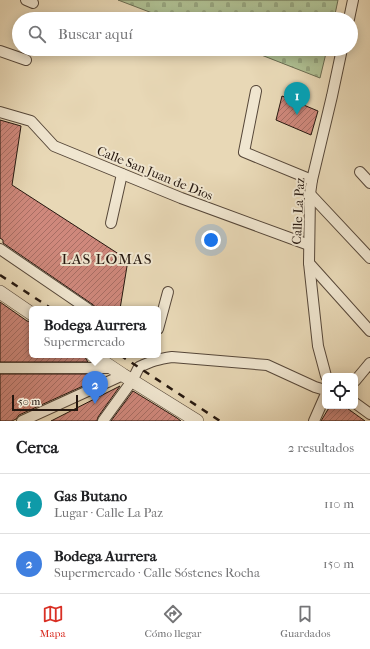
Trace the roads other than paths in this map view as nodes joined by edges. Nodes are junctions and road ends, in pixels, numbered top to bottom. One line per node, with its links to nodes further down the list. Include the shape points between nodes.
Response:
1 (352, 0): 2 (street)
2 (349, 12)
3 (0, 52): 4 (street)
4 (12, 56)
5 (13, 56): 7 (street)
6 (341, 56): 12 (street, Calle La Paz)
7 (26, 60)
8 (256, 91): 12 (street, via 244,152)
9 (0, 112): 11 (street, Calle San Juan de Dios, via 31,122 54,146)
10 (360, 172): 13 (street)
11 (122, 174): 15 (street); 16 (street, Calle San Juan de Dios)
12 (312, 180): 14 (street, Calle La Paz)
13 (370, 183)
14 (310, 194): 16 (street, Calle La Paz); 18 (street)
15 (111, 223)
16 (309, 245): 19 (street, Calle La Paz)
17 (0, 249): 22 (street)
18 (370, 258)
19 (309, 263): 25 (street); 31 (street, Calle La Paz, via 318,346)
20 (0, 292): 23 (street)
21 (168, 292): 24 (street)
22 (84, 306)
23 (29, 312)
24 (161, 318)
25 (370, 331)
26 (161, 357): 34 (street, via 267,365)
27 (98, 358): 32 (street)
28 (153, 358): 32 (street)
29 (370, 363): 33 (street)
30 (0, 368): 32 (street)
31 (325, 373)
32 (123, 374): 38 (street); 39 (street); 40 (street)
33 (358, 377)
34 (322, 389)
35 (322, 403): 41 (street)
36 (358, 405): 37 (street)
37 (370, 414)
38 (22, 421)
39 (103, 421)
40 (197, 421)
41 (314, 421)

